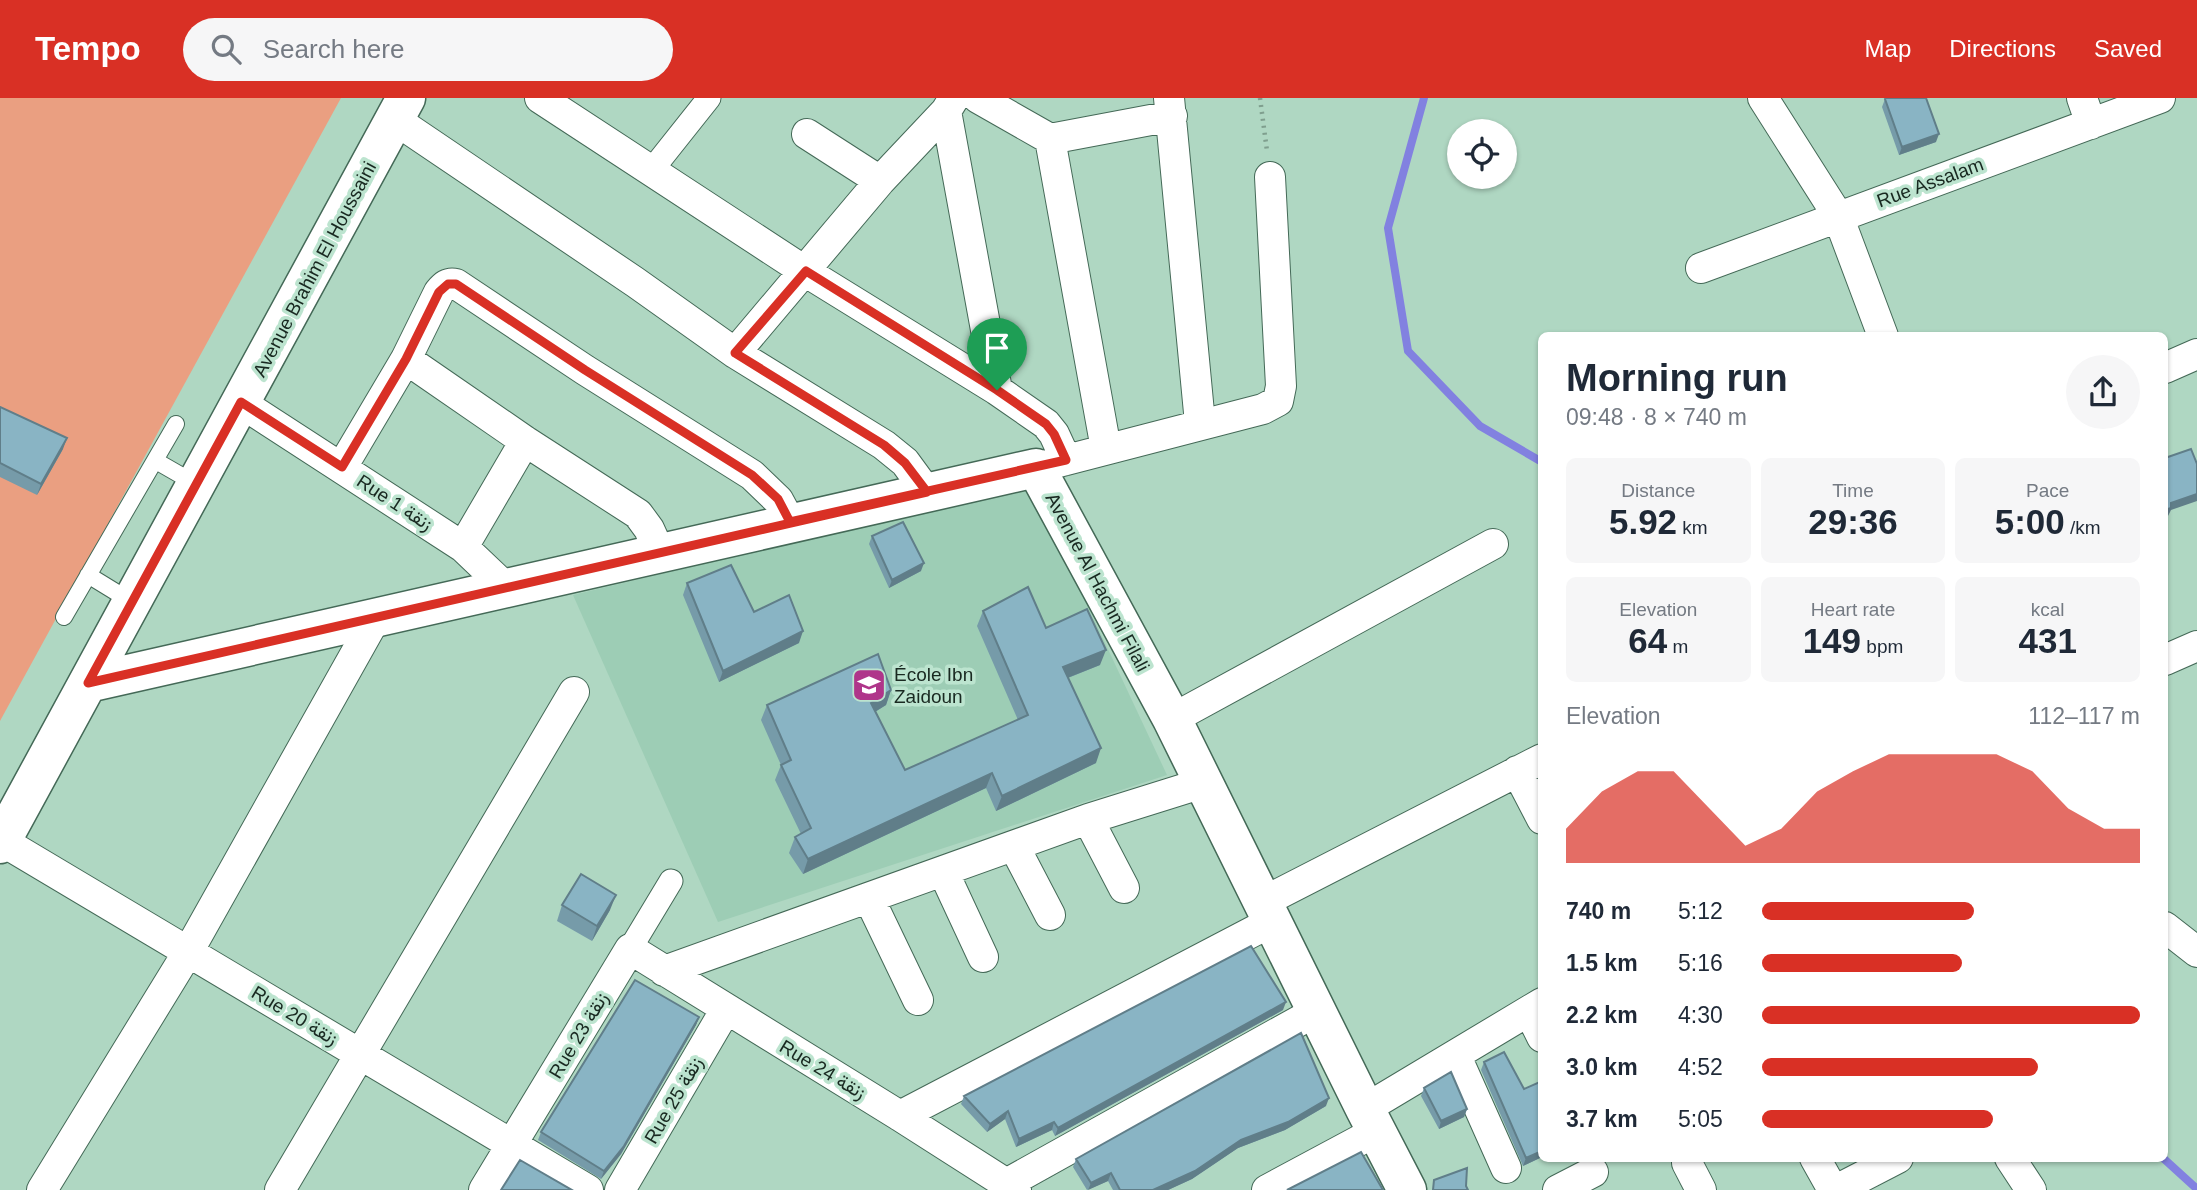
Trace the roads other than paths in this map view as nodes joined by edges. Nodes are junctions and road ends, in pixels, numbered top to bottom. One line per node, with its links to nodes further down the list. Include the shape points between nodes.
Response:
1 (540, 98): 12 (street)
2 (709, 98): 12 (street)
3 (978, 98): 11 (street)
4 (1763, 98): 15 (street)
5 (2160, 98): 9 (street, Rue Assalam)
6 (950, 104): 14 (street); 23 (street)
7 (1170, 107): 11 (street); 25 (street)
8 (400, 109): 19 (street); 24 (street, Avenue Brahim El Houssaini)
9 (2086, 111): 15 (street, Rue Assalam)
10 (807, 134): 14 (street)
11 (1050, 139): 28 (street)
12 (651, 171): 17 (street)
13 (1270, 177): 25 (street, via 1279,401)
14 (880, 181): 17 (street)
15 (1838, 216): 16 (street, Rue Assalam); 18 (street)
16 (1701, 268)
17 (806, 271): 19 (street); 23 (street)
18 (1882, 332)
19 (735, 353): 33 (street, via 884,445)
20 (2197, 354): 22 (street)
21 (406, 359): 27 (street); 31 (street); 34 (street, via 439,292 456,284 752,475 778,499)
22 (2168, 367)
23 (997, 390): 30 (street, via 1054,434)
24 (241, 402): 31 (street, Rue 1 زنقة); 32 (street, Avenue Brahim El Houssaini)
25 (1200, 423): 28 (street)
26 (176, 425): 29 (lane)
27 (525, 441): 36 (street); 37 (street, via 638,514)
28 (1106, 449): 30 (street)
29 (156, 461): 32 (lane); 38 (lane)
30 (1051, 464): 33 (street); 47 (street, Avenue Al Hachmi Filali)
31 (342, 467): 36 (street, Rue 1 زنقة)
32 (196, 484): 40 (street, Avenue Brahim El Houssaini)
33 (927, 492): 34 (street)
34 (790, 522): 37 (street)
35 (1493, 544): 47 (street)
36 (463, 547): 39 (street, Rue 1 زنقة)
37 (660, 553): 39 (street)
38 (88, 575): 40 (lane); 41 (lane)
39 (506, 588): 42 (street)
40 (132, 602): 45 (street, Avenue Brahim El Houssaini)
41 (64, 617)
42 (375, 619): 45 (street); 63 (street)
43 (2197, 646): 44 (street)
44 (2168, 659)
45 (88, 683): 51 (street, Avenue Brahim El Houssaini)
46 (574, 692): 71 (street)
47 (1172, 719): 49 (street, Avenue Al Hachmi Filali)
48 (1530, 765): 50 (street); 59 (street)
49 (1203, 783): 52 (street); 59 (street, Avenue Al Hachmi Filali)
50 (1538, 801)
51 (10, 802): 53 (street, Avenue Brahim El Houssaini)
52 (1088, 819): 54 (street); 57 (street)
53 (1, 843): 63 (street, Rue 20 زنقة)
54 (1014, 846): 55 (street); 60 (street)
55 (943, 871): 58 (street); 65 (street)
56 (671, 881): 62 (street, Rue 23 زنقة)
57 (1124, 888)
58 (869, 898): 66 (street); 67 (street)
59 (1268, 911): 69 (street, Avenue Al Hachmi Filali); 73 (street)
60 (1050, 915)
61 (2168, 929): 64 (street)
62 (630, 949): 66 (street, Rue 24 زنقة); 75 (street, Rue 23 زنقة)
63 (188, 952): 71 (street, Rue 20 زنقة); 83 (street)
64 (2197, 952)
65 (983, 957)
66 (664, 971): 68 (street, Rue 24 زنقة)
67 (918, 1000)
68 (726, 1009): 73 (street, Rue 24 زنقة); 87 (street, Rue 25 زنقة)
69 (1317, 1011): 74 (street, Avenue Al Hachmi Filali); 82 (street)
70 (1537, 1017): 72 (street)
71 (361, 1054): 75 (street, Rue 20 زنقة); 84 (street)
72 (1456, 1056): 74 (street); 80 (street)
73 (900, 1115): 82 (street, Rue 24 زنقة)
74 (1371, 1120): 88 (street); 89 (street, Avenue Al Hachmi Filali)
75 (512, 1145): 85 (street, Rue 23 زنقة); 86 (street, Rue 20 زنقة)
76 (1817, 1162): 92 (street)
77 (1890, 1162): 92 (street)
78 (2013, 1162): 93 (street)
79 (1686, 1163): 91 (street)
80 (1506, 1168)
81 (1593, 1172): 90 (street)
82 (1008, 1188)
83 (42, 1190)
84 (280, 1190)
85 (484, 1190)
86 (588, 1190)
87 (620, 1190)
88 (1267, 1190)
89 (1407, 1190)
90 (1558, 1190)
91 (1702, 1190)
92 (1834, 1190)
93 (2031, 1190)

